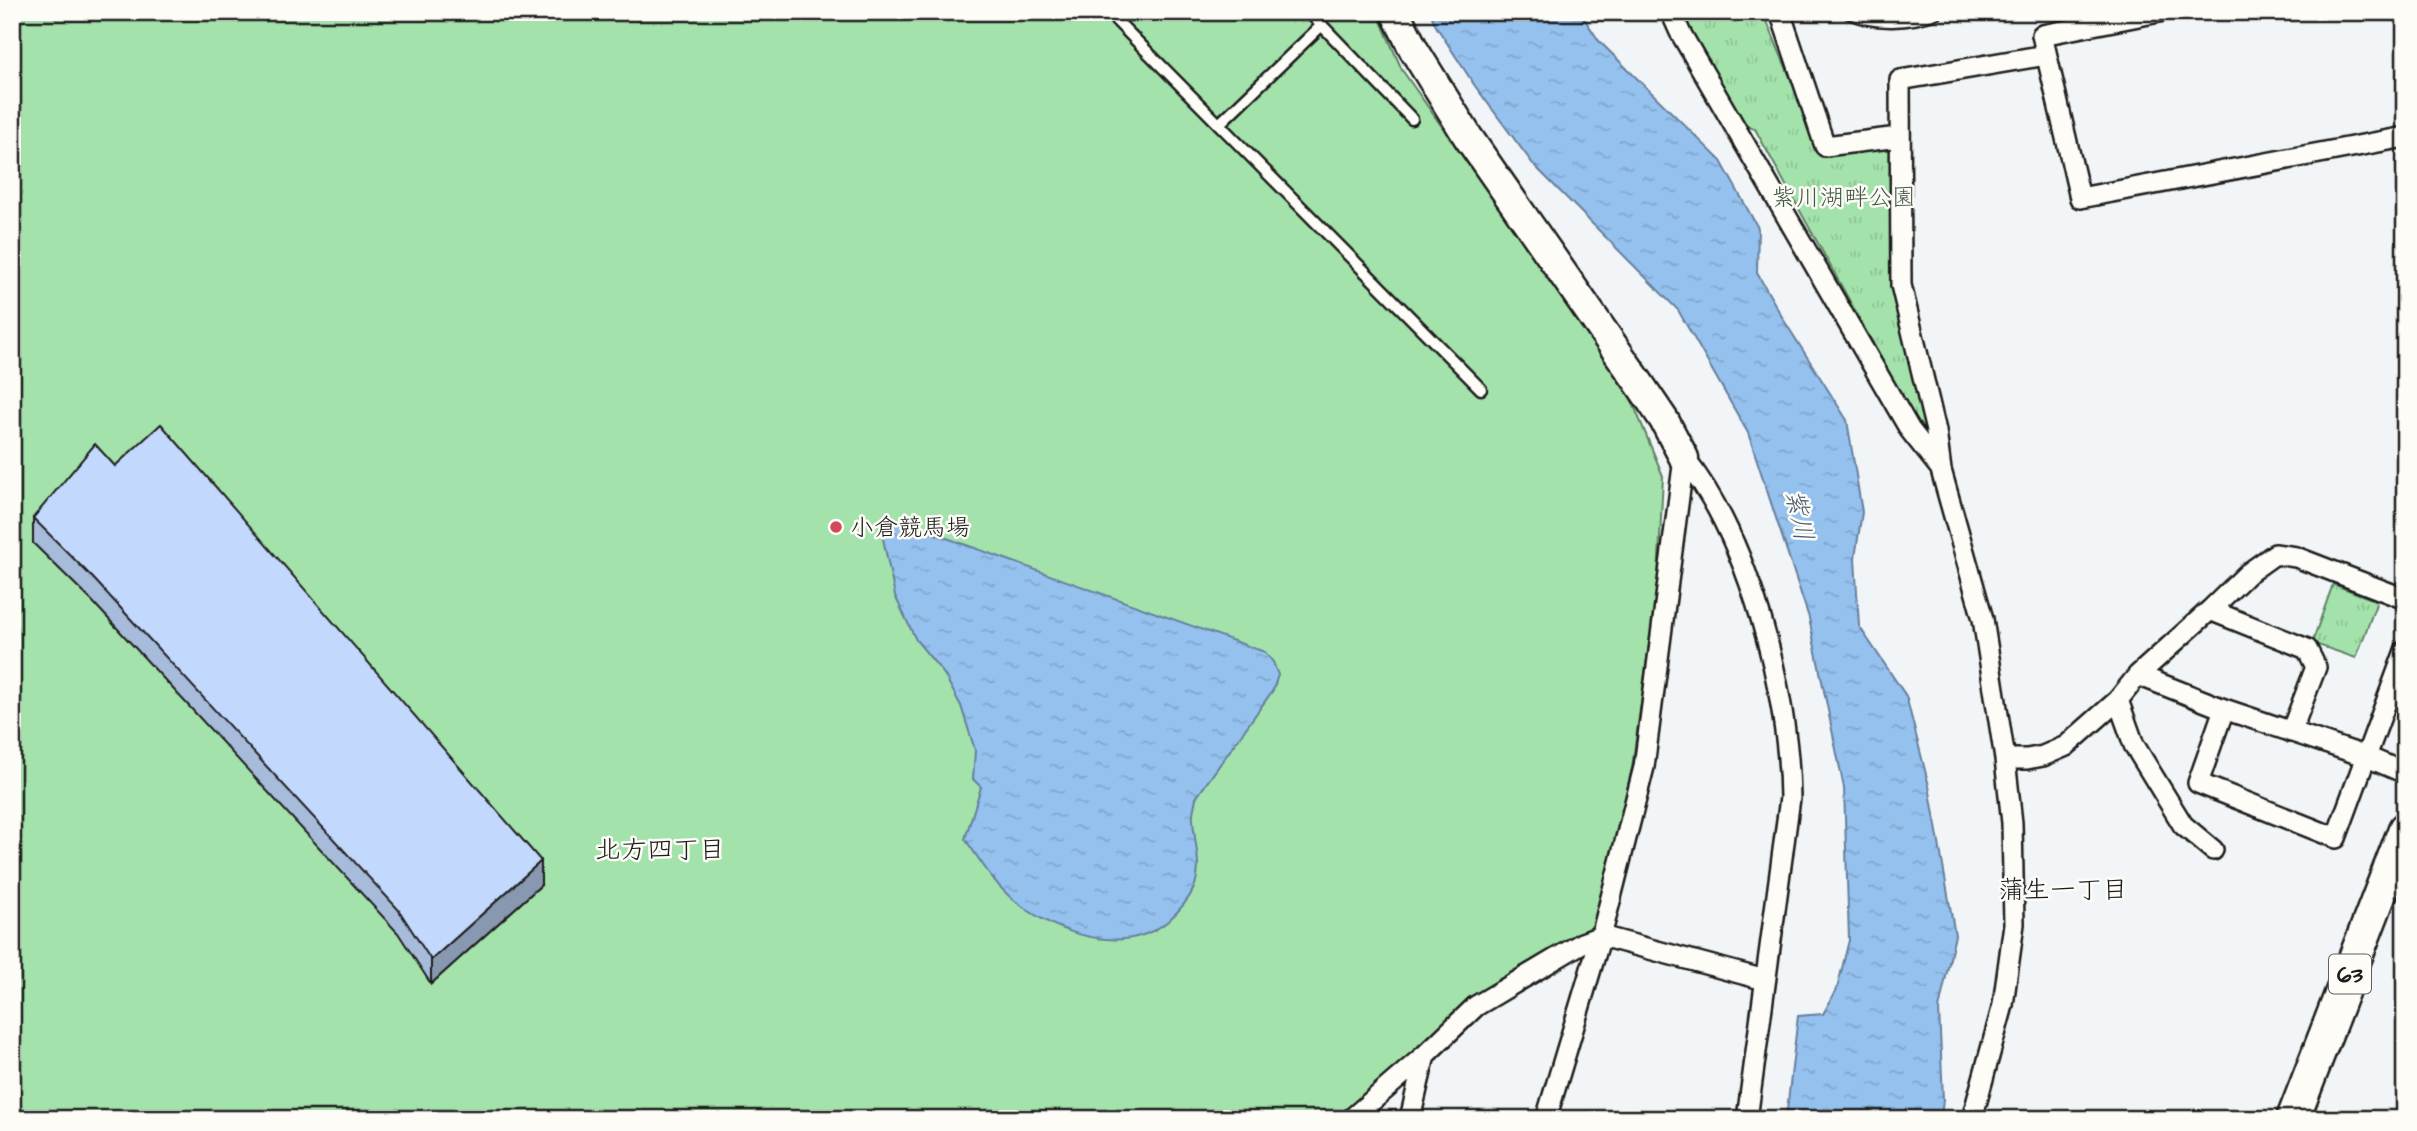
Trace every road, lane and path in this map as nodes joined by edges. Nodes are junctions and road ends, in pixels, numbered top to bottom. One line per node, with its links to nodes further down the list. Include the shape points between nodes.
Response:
1 (1108, 12): 12 (lane)
2 (1309, 12): 9 (lane)
3 (1395, 12): 16 (street, via 1468,137 1664,420)
4 (1671, 12): 17 (street, via 1910,430)
5 (1780, 12): 13 (street, via 1825,146)
6 (1847, 12): 7 (lane, via 1887,21 1913,20)
7 (1938, 12)
8 (2159, 12): 10 (street, via 2042,35)
9 (1322, 25): 11 (lane); 12 (lane)
10 (2046, 55): 13 (street, via 1900,80); 14 (street, via 2080,198)
11 (1412, 119)
12 (1219, 124): 15 (lane)
13 (1899, 137): 17 (street, via 1900,285 1936,431)
14 (2405, 137)
15 (1482, 389)
16 (1684, 458): 30 (street, via 1644,767); 31 (street, via 1702,480 1744,565 1784,716 1790,798)
17 (1941, 470): 26 (street, via 1983,619)
18 (2405, 599): 19 (street, via 2296,557 2274,554)
19 (2210, 610): 21 (street); 24 (street, via 2307,649 2316,667)
20 (2405, 651): 25 (street)
21 (2138, 675): 22 (street); 23 (street)
22 (2118, 700): 26 (street, via 2066,746 2027,760); 29 (street, via 2134,745 2183,825)
23 (2224, 709): 24 (street); 25 (street, via 2198,783 2336,838)
24 (2291, 732): 25 (street)
25 (2367, 758): 27 (street)
26 (2005, 760): 37 (street, via 2012,823 2014,924 2003,1005)
27 (2405, 773)
28 (2405, 829): 38 (main road, 63)
29 (2213, 850)
30 (1601, 936): 31 (street); 32 (street, via 1476,1006); 35 (street)
31 (1765, 980): 36 (street)
32 (1426, 1055): 33 (street); 34 (street)
33 (1351, 1119)
34 (1410, 1119)
35 (1546, 1119)
36 (1747, 1119)
37 (1972, 1119)
38 (2293, 1119)

